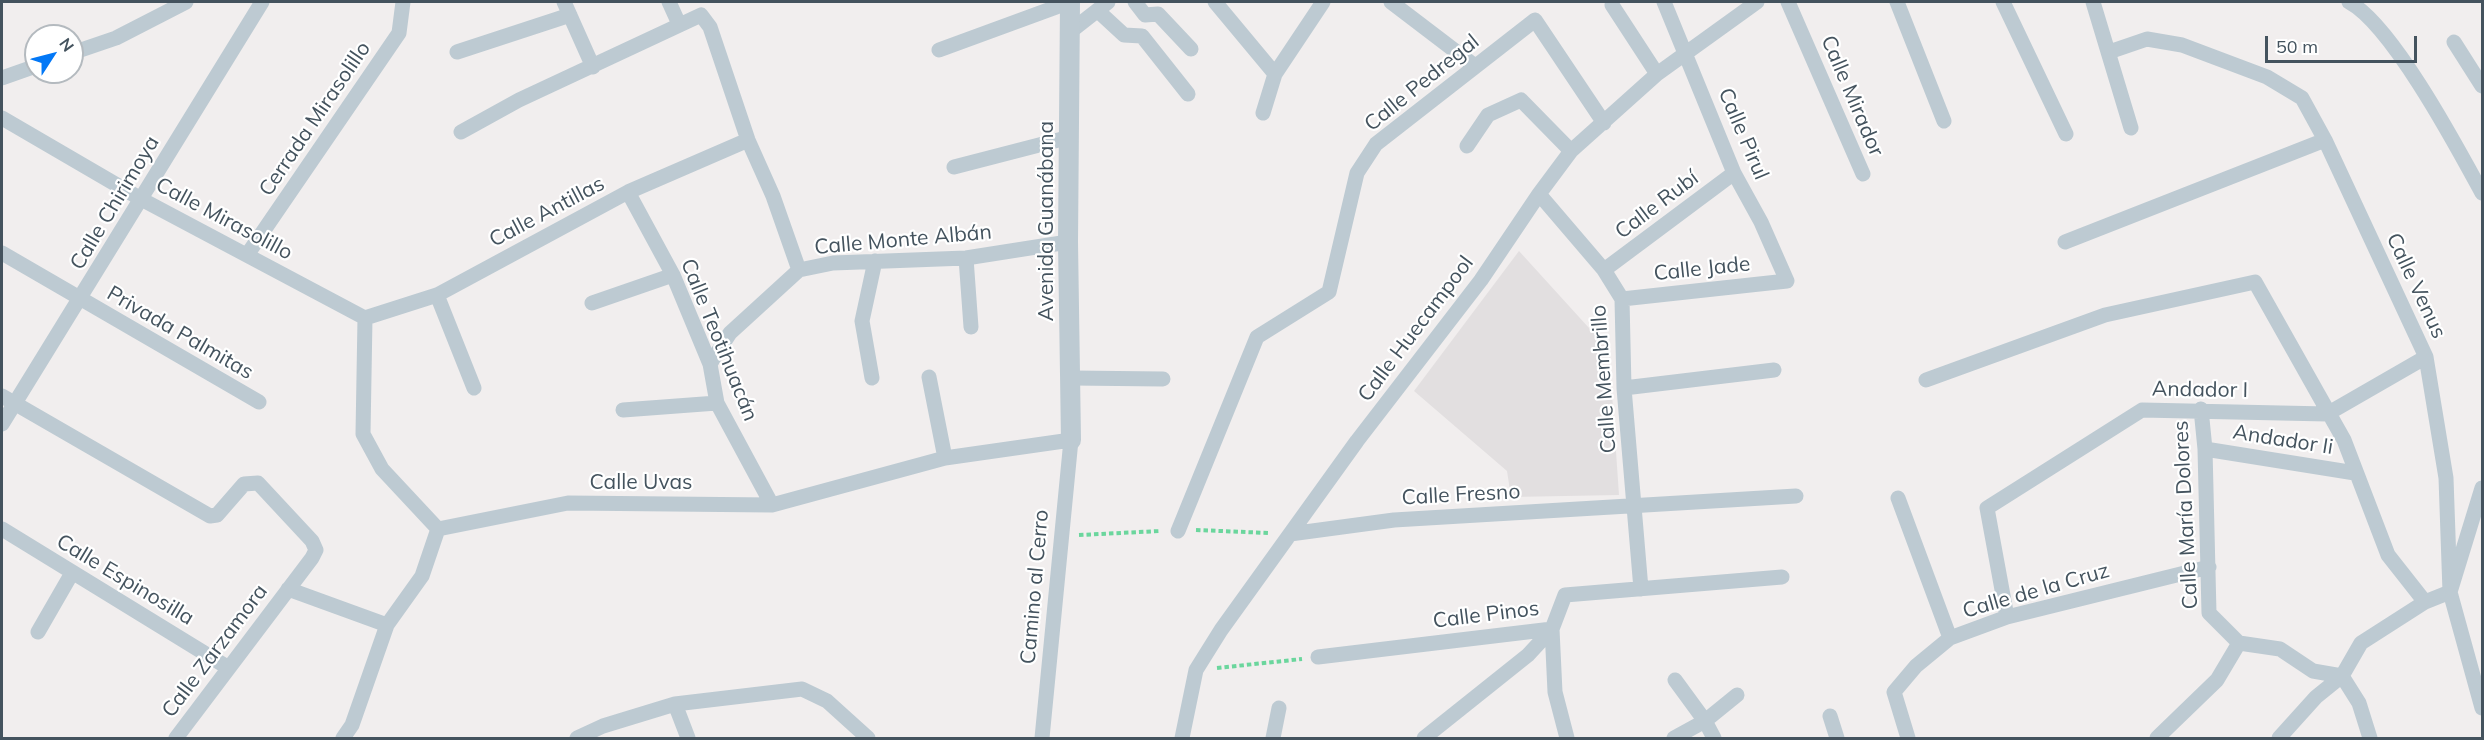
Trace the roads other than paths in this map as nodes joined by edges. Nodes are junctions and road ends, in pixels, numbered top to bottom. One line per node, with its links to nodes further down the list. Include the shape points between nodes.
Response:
1 (186, 2): 23 (street, via 116,38)
2 (262, 2): 55 (street, Calle Chirimoya)
3 (403, 2): 59 (street, Cerrada Mirasolillo, via 399,33)
4 (669, 2): 20 (street)
5 (1070, 2): 21 (street, Avenida Guanábana); 25 (street)
6 (1135, 2): 24 (street, via 1145,15 1158,14)
7 (1215, 2): 32 (street)
8 (1323, 2): 32 (street)
9 (1391, 2): 29 (street)
10 (1664, 2): 27 (street, Calle Pirul)
11 (1757, 2): 27 (street, Calle Huecampool)
12 (1788, 2): 51 (street, Calle Mirador)
13 (1897, 2): 39 (street)
14 (2003, 2): 43 (street)
15 (2093, 2): 28 (street)
16 (2349, 2): 53 (street, via 2360,7 2392,46 2449,133)
17 (1612, 5): 33 (street)
18 (1103, 6): 21 (street); 36 (street, via 1124,35 1142,36)
19 (567, 8): 26 (street); 30 (street)
20 (679, 24): 30 (street); 45 (street, via 701,15 710,27)
21 (1071, 31): 44 (street, Avenida Guanábana)
22 (2454, 42): 35 (street)
23 (84, 49)
24 (1191, 49)
25 (939, 50)
26 (457, 52)
27 (1686, 52): 33 (street, Calle Huecampool); 50 (street, Calle Pirul)
28 (2109, 52): 41 (street); 46 (street, Calle Venus, via 2147,39 2182,45 2267,77 2302,98)
29 (1475, 66): 40 (street, Calle Pedregal, via 1535,20); 100 (street, Calle Pedregal, via 1376,144 1357,173 1329,292 1257,337)
30 (593, 67): 42 (street, via 519,100)
31 (24, 70): 34 (street)
32 (1275, 74): 37 (street)
33 (1657, 74): 40 (street, Calle Huecampool)
34 (2, 78)
35 (2482, 86)
36 (1188, 94)
37 (1263, 113)
38 (2, 118): 55 (street, Calle Mirasolillo)
39 (1944, 121)
40 (1604, 123): 48 (street, Calle Huecampool)
41 (2131, 128)
42 (462, 132)
43 (2066, 135)
44 (1070, 137): 49 (street); 56 (street, Avenida Guanábana)
45 (748, 140): 52 (street, Calle Antillas); 62 (street)
46 (2325, 140): 57 (street); 72 (street, Calle Venus)
47 (1467, 146): 48 (street, via 1488,115 1521,100)
48 (1571, 151): 54 (street, Calle Huecampool)
49 (954, 167)
50 (1734, 173): 63 (street, Calle Rubí); 65 (street, Calle Pirul)
51 (1863, 174)
52 (628, 192): 64 (street, Calle Teotihuacán); 66 (street, Calle Antillas)
53 (2482, 193)
54 (1539, 194): 63 (street, Calle Membrillo); 101 (street, Calle Huecampool, via 1480,280)
55 (141, 199): 59 (street, Calle Mirasolillo); 68 (street, Calle Chirimoya)
56 (1068, 242): 60 (street, Calle Monte Albán); 77 (street, Avenida Guanábana)
57 (2065, 242)
58 (2, 253): 68 (street, Privada Palmitas)
59 (247, 255): 70 (street, Calle Mirasolillo)
60 (966, 258): 61 (street, Calle Monte Albán); 71 (street)
61 (875, 261): 62 (street, Calle Monte Albán); 76 (street, via 862,321)
62 (799, 270): 73 (street, Calle Monte Albán, via 730,333)
63 (1604, 270): 67 (street, Calle Membrillo)
64 (673, 275): 69 (street); 73 (street, Calle Teotihuacán)
65 (1787, 281): 67 (street, Calle Jade)
66 (437, 295): 70 (street, Calle Antillas); 80 (street)
67 (1622, 298): 81 (street, Calle Membrillo)
68 (80, 300): 82 (street, Calle Chirimoya); 83 (street, Privada Palmitas)
69 (592, 303)
70 (365, 318): 99 (street, via 363,434 382,469)
71 (971, 327)
72 (2426, 357): 87 (street); 107 (street, Calle Venus, via 2446,478)
73 (710, 364): 84 (street, Calle Teotihuacán)
74 (1774, 370): 81 (street)
75 (929, 377): 91 (street)
76 (872, 378)
77 (1072, 378): 78 (street); 89 (street, Avenida Guanábana)
78 (1163, 379)
79 (1926, 380): 87 (street, via 2105,315 2255,282)
80 (474, 388)
81 (1624, 388): 97 (street, Calle Membrillo)
82 (8, 400): 88 (street, Calle Chirimoya); 105 (street, Calle Zarzamora, via 214,516 244,484 258,483 316,550)
83 (259, 402)
84 (717, 403): 85 (street); 96 (street, Calle Teotihuacán)
85 (623, 410)
86 (2201, 410): 87 (street, Andador I); 90 (street, Calle María Dolores); 109 (street, Andador I, via 2142,410 1987,508)
87 (2327, 414): 92 (street, via 2344,440)
88 (2, 424)
89 (1071, 440): 91 (street, Calle Uvas); 131 (street, Camino al Cerro)
90 (2205, 449): 92 (street, Andador Ii); 102 (street, Calle María Dolores)
91 (945, 458): 96 (street, Calle Uvas)
92 (2355, 473): 108 (street, via 2388,555)
93 (2482, 488): 107 (street)
94 (1796, 496): 97 (street, Calle Fresno)
95 (1898, 498): 113 (street)
96 (772, 505): 99 (street, Calle Uvas, via 568,504)
97 (1635, 507): 101 (street, Calle Fresno, via 1394,520); 106 (street, Calle Membrillo)
98 (2, 529): 103 (street, Calle Espinosilla)
99 (438, 529): 110 (street, via 423,576)
100 (1178, 531)
101 (1290, 534): 132 (street, Calle Huecampool, via 1196,670)
102 (2209, 567): 109 (street, Calle de la Cruz); 114 (street, Calle María Dolores, via 2209,614)
103 (72, 573): 112 (street); 116 (street, Calle Espinosilla)
104 (1782, 577): 106 (street, Calle Pinos)
105 (288, 589): 110 (street); 116 (street, Calle Zarzamora)
106 (1641, 589): 111 (street, Calle Pinos, via 1565,595)
107 (2450, 592): 108 (street); 122 (street, Calle Venus)
108 (2425, 602): 117 (street, via 2361,643)
109 (2007, 617): 113 (street, Calle de la Cruz)
110 (387, 625): 127 (street, via 352,725)
111 (1551, 629): 115 (street, Calle Pinos); 125 (street, via 1528,655); 136 (street, via 1555,692)
112 (38, 632)
113 (1950, 638): 140 (street, Calle de la Cruz, via 1916,666 1894,692)
114 (2240, 643): 117 (street, via 2280,649 2313,671); 141 (street, via 2217,680)
115 (1318, 657)
116 (227, 667): 126 (street, Calle Zarzamora)
117 (2342, 676): 142 (street, via 2316,697); 143 (street, via 2359,703)
118 (1675, 680): 124 (street)
119 (1737, 695): 124 (street)
120 (675, 704): 128 (street); 129 (street); 130 (street, via 802,689 827,701)
121 (1280, 708): 133 (street)
122 (2482, 708)
123 (1830, 716): 139 (street)
124 (1706, 721): 137 (street); 138 (street)
125 (1440, 725): 134 (street); 135 (street)
126 (176, 738)
127 (343, 738)
128 (577, 738)
129 (688, 738)
130 (868, 738)
131 (1042, 738)
132 (1182, 738)
133 (1273, 738)
134 (1424, 738)
135 (1449, 738)
136 (1568, 738)
137 (1674, 738)
138 (1714, 738)
139 (1837, 738)
140 (1908, 738)
141 (2157, 738)
142 (2279, 738)
143 (2370, 738)

